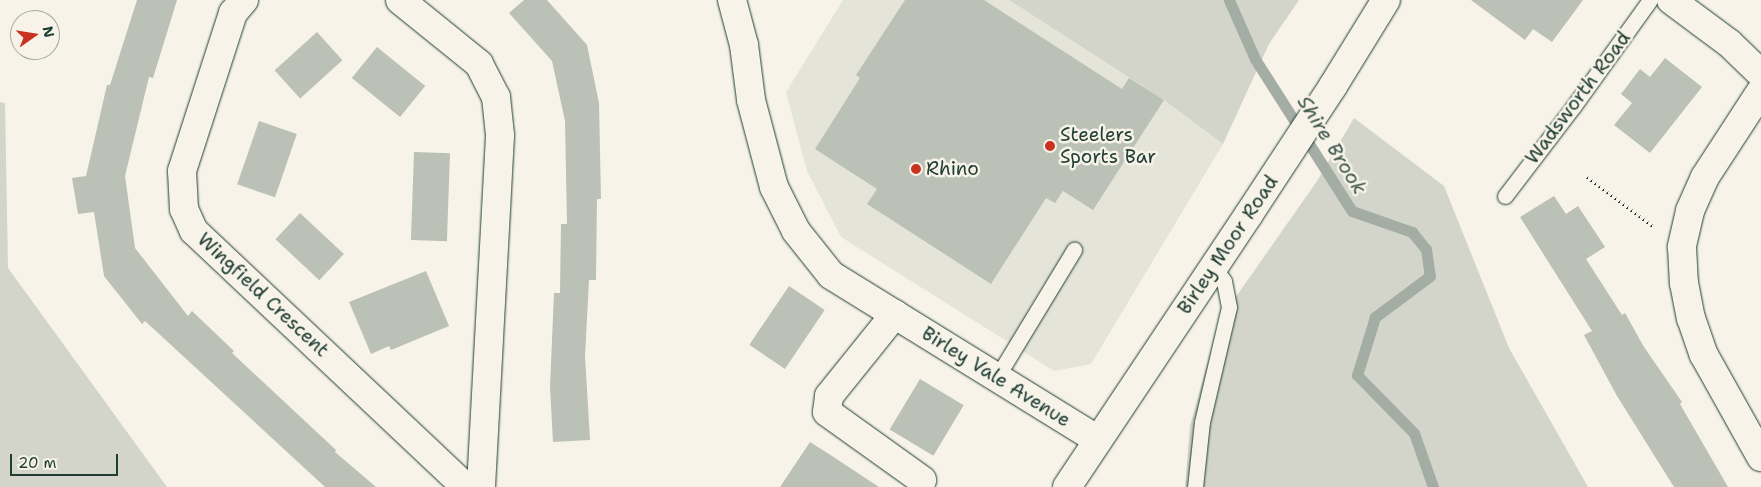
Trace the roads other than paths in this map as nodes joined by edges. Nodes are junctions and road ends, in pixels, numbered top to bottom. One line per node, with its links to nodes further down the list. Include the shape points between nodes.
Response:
1 (244, 0): 17 (street, Wingfield Crescent, via 233,13 182,171 184,209 194,231)
2 (400, 0): 18 (street, via 479,64 496,97 500,136)
3 (732, 0): 12 (street, Birley Vale Avenue, via 744,45 751,100 774,187 796,231 831,274)
4 (1386, 0): 11 (street, Birley Moor Road)
5 (1650, 0): 9 (lane, Wadsworth Road, via 1574,107)
6 (1671, 0): 7 (street, via 1729,43)
7 (1761, 74)
8 (1761, 90): 15 (street, via 1705,177 1690,211 1682,247 1684,283 1691,318 1704,355)
9 (1505, 196)
10 (1074, 250): 13 (lane)
11 (1214, 266): 14 (street, Birley Moor Road); 20 (lane, via 1224,281 1229,307 1202,422)
12 (895, 314): 13 (street, Birley Vale Avenue); 16 (street, via 828,396 828,412)
13 (997, 377): 14 (street, Birley Vale Avenue)
14 (1098, 440): 19 (street, Birley Moor Road)
15 (1761, 458)
16 (922, 480)
17 (466, 487)
18 (481, 487)
19 (1067, 487)
20 (1196, 487)

